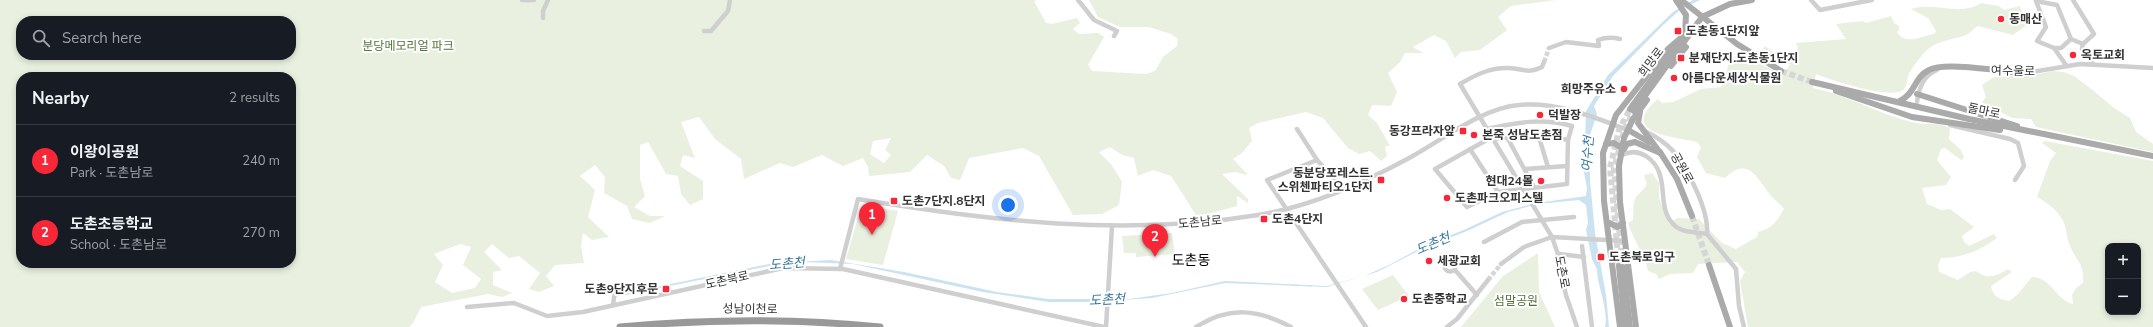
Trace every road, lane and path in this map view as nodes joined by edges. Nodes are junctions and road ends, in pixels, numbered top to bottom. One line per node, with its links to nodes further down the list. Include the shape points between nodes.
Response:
1 (522, 0): 2 (street)
2 (534, 0)
3 (548, 0): 13 (street)
4 (730, 0): 14 (street, via 728,11 711,31)
5 (1078, 0): 16 (street, via 1093,20 1117,31)
6 (1752, 0): 12 (main road, via 1730,4)
7 (1811, 0): 8 (street, via 1820,10)
8 (1872, 0)
9 (2035, 0): 18 (street, via 2057,5); 21 (street, via 2046,27 2037,41)
10 (2073, 0): 19 (street, via 2094,34)
11 (1680, 1): 12 (main road); 15 (main road, via 1685,10)
12 (1702, 17): 15 (main road, 희망로); 26 (main road, via 1749,53)
13 (543, 18)
14 (704, 31)
15 (1687, 34): 29 (main road, via 1681,55); 32 (main road, via 1668,50); 33 (main road, 희망로)
16 (1114, 36)
17 (1620, 39): 20 (street, via 1608,36 1598,40 1599,46 1566,42)
18 (2071, 39): 19 (street); 21 (street, via 2062,48)
19 (2083, 44): 23 (street, via 2082,49)
20 (1549, 48)
21 (2054, 48): 24 (street)
22 (1544, 62): 35 (street, via 1532,72 1508,68 1480,72 1460,84)
23 (2093, 64): 24 (street, 여수울로); 25 (street, 여수울로, via 2132,69)
24 (2066, 65): 27 (street, 여수울로)
25 (2153, 68)
26 (1781, 71)
27 (2028, 74): 28 (street, 여수울로, via 1943,69 1927,76); 30 (main road, via 1940,66 1921,73 1910,95)
28 (1917, 94): 31 (street, 여수울로); 41 (main road)
29 (1647, 100): 33 (main road); 40 (main road, via 1638,123)
30 (1896, 102): 34 (main road, 돌마로, via 1812,82 1912,117); 41 (main road, 돌마로)
31 (1917, 102)
32 (1623, 106): 33 (main road, via 1627,111); 36 (main road)
33 (1634, 111): 39 (main road)
34 (1919, 115): 41 (main road); 55 (street, via 2018,143 2025,163 2023,173)
35 (1479, 116): 36 (street, 도촌남로, via 1499,109 1531,104 1556,106); 38 (street); 58 (street, 도촌남로, via 1418,153)
36 (1612, 125): 39 (street); 46 (main road)
37 (1297, 129): 51 (street)
38 (1487, 129): 44 (street); 45 (street, via 1523,121 1557,122 1572,126)
39 (1625, 129): 48 (main road); 49 (main road, 공원로, via 1644,138)
40 (1643, 130): 49 (main road); 67 (street, via 1660,140 1688,171 1706,214)
41 (2033, 133): 50 (main road, 돌마로)
42 (1538, 134): 43 (street); 45 (street); 53 (street)
43 (1507, 137): 44 (street); 54 (street)
44 (1492, 138): 47 (street); 57 (street)
45 (1568, 140): 52 (street)
46 (1606, 144): 48 (main road, via 1614,143); 64 (main road, via 1603,153)
47 (1470, 150): 59 (street); 59 (street, via 1435,169 1467,207)
48 (1623, 152): 49 (main road, via 1624,146 1632,141); 65 (main road, via 1619,166); 67 (street, via 1638,152 1653,161 1663,181 1666,211 1671,222 1686,231)
49 (1661, 154): 61 (main road, 공원로, via 1677,178)
50 (2153, 156)
51 (1317, 160): 58 (street); 60 (street, via 1267,180)
52 (1567, 166): 53 (street); 56 (street, via 1567,184)
53 (1548, 167): 54 (street)
54 (1524, 169): 56 (street)
55 (2015, 180)
56 (1534, 187): 57 (street)
57 (1522, 188): 59 (street); 63 (street, 도촌로)
58 (1344, 190): 60 (street, 도촌남로)
59 (1498, 192)
60 (1287, 208): 66 (street, 도촌남로, via 1206,222); 91 (street)
61 (1692, 216)
62 (1574, 217): 63 (street)
63 (1541, 219): 68 (street, 도촌로); 71 (street, via 1522,222)
64 (1607, 222): 65 (main road, via 1618,227); 69 (main road)
65 (1623, 223): 70 (main road)
66 (1112, 226): 79 (street, 도촌남로, via 952,214 858,199); 88 (street)
67 (1707, 234): 100 (street, via 1736,268 1739,306)
68 (1552, 237): 69 (street); 73 (street, 도촌로); 76 (street, via 1524,248)
69 (1606, 240): 70 (street); 75 (main road)
70 (1625, 241): 77 (main road)
71 (1484, 242)
72 (1582, 246): 74 (street)
73 (1559, 254): 74 (street); 93 (street, 도촌로, via 1566,295)
74 (1584, 256): 94 (street)
75 (1612, 262): 77 (main road, via 1614,259 1622,258); 95 (main road)
76 (1501, 264)
77 (1623, 265): 96 (main road); 97 (main road); 98 (main road)
78 (1709, 265): 99 (main road)
79 (840, 268): 84 (street, 도촌북로, via 783,268); 88 (street, 도촌북로)
80 (1455, 270): 83 (street)
81 (1488, 280): 83 (street)
82 (615, 290): 84 (street)
83 (1477, 295): 92 (street)
84 (613, 305): 85 (street, 도촌북로, via 547,316 514,303)
85 (467, 307)
86 (620, 327): 87 (highway, 성남이천로, via 688,321)
87 (880, 327)
88 (1105, 327)
89 (1196, 327): 90 (street, via 1212,316 1241,312 1268,316)
90 (1291, 327)
91 (1366, 327)
92 (1447, 327)
93 (1577, 327)
94 (1592, 327)
95 (1620, 327)
96 (1625, 327)
97 (1630, 327)
98 (1636, 327)
99 (1730, 327)
100 (1744, 327)

